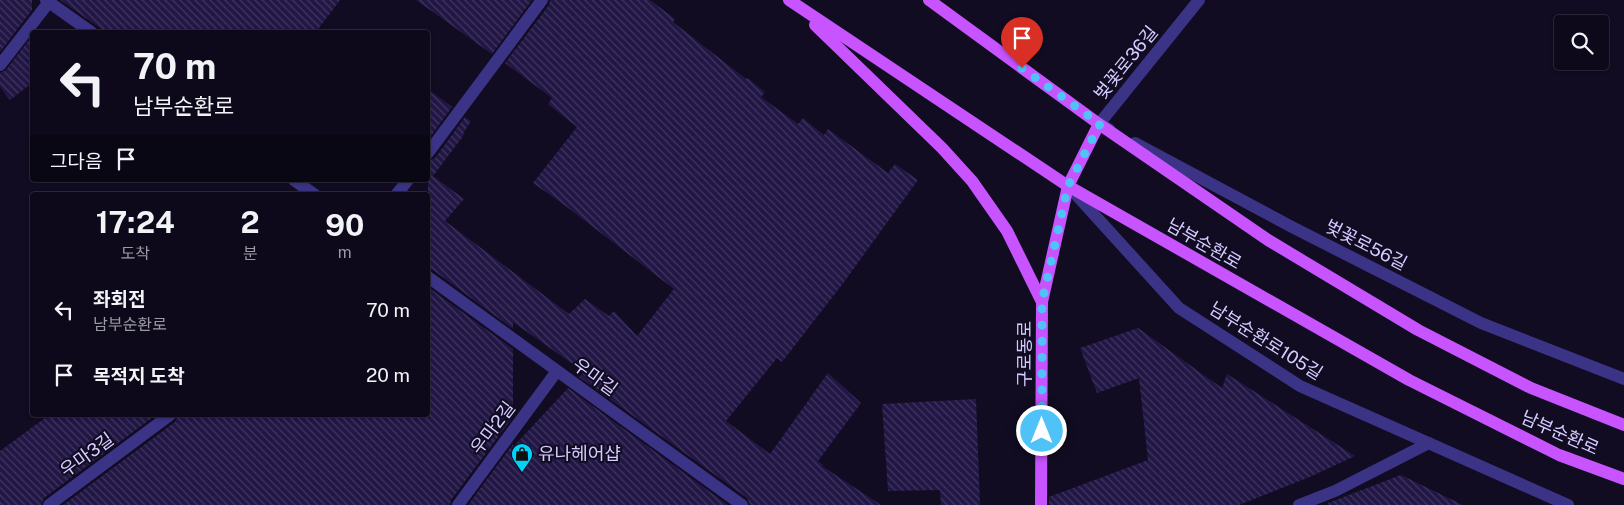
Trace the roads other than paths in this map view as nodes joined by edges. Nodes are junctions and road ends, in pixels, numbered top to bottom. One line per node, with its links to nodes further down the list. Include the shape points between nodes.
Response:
1 (542, 0): 9 (street)
2 (929, 0): 8 (main road, 남부순환로)
3 (1199, 0): 8 (street, 벚꽃로36길)
4 (48, 1): 6 (street); 7 (street)
5 (791, 1): 12 (main road, 남부순환로); 16 (main road, via 972,181 1007,231)
6 (88, 30)
7 (0, 65)
8 (1100, 124): 12 (main road, 구로동로); 18 (street, 벚꽃로56길, via 1284,223 1481,323); 20 (main road, 남부순환로, via 1268,240 1418,330 1531,388)
9 (430, 150)
10 (297, 182): 13 (street)
11 (406, 182): 14 (street)
12 (1068, 186): 16 (main road, 구로동로); 21 (street, 남부순환로105길, via 1179,308 1300,386); 22 (main road, 남부순환로, via 1409,380 1559,455)
13 (311, 192)
14 (398, 192)
15 (430, 278): 17 (street, 우마길)
16 (1042, 302): 26 (main road, 구로동로)
17 (557, 371): 24 (street, 우마2길); 25 (street, 우마길)
18 (1624, 379)
19 (167, 417): 23 (street, 우마3길)
20 (1624, 425)
21 (1430, 443): 27 (street, via 1335,491); 28 (street, 남부순환로105길)
22 (1624, 479)
23 (49, 505)
24 (458, 505)
25 (742, 505)
26 (1041, 505)
27 (1299, 505)
28 (1568, 505)

